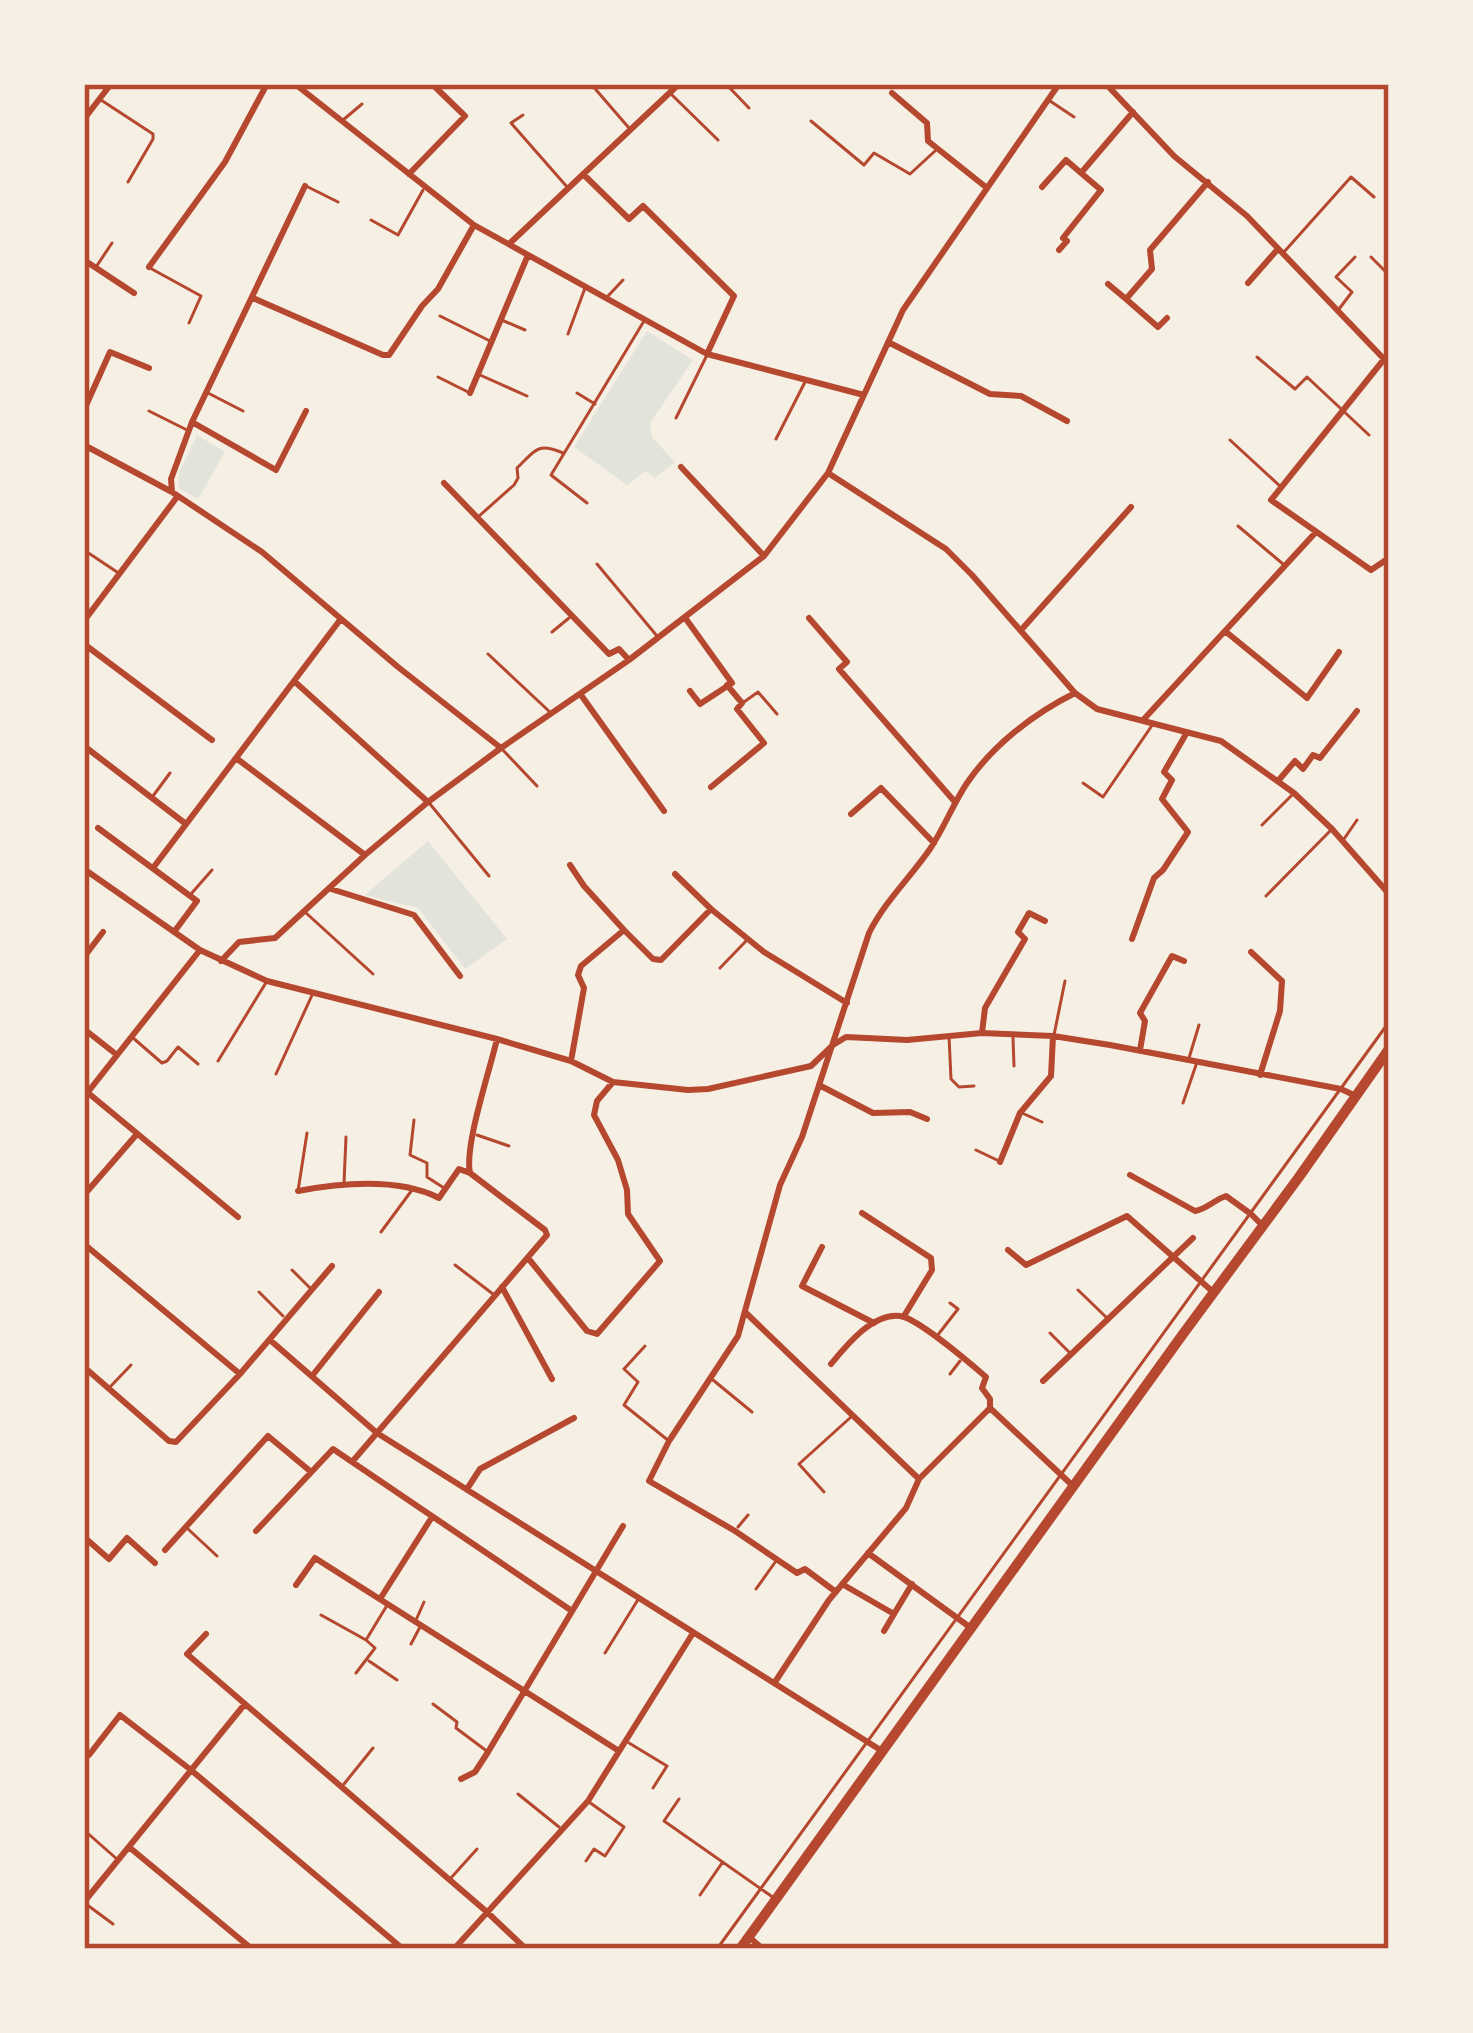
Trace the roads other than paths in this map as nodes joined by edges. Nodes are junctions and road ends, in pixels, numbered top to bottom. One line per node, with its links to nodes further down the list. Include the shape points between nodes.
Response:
1 (111, 84): 12 (street)
2 (267, 84): 48 (street, via 225,162)
3 (295, 84): 20 (street)
4 (432, 84): 26 (street, via 464,116)
5 (591, 84): 22 (lane)
6 (680, 84): 10 (street)
7 (726, 84): 15 (lane)
8 (1060, 84): 13 (street)
9 (1106, 84): 16 (street)
10 (670, 93): 22 (street); 23 (lane)
11 (892, 93): 24 (street, via 927,123 927,140)
12 (101, 100): 19 (street); 28 (lane, via 153,134)
13 (1048, 100): 18 (lane); 34 (street)
14 (362, 104): 20 (lane)
15 (749, 108)
16 (1133, 112): 25 (street); 29 (street)
17 (523, 115): 33 (lane, via 512,123)
18 (1074, 118)
19 (84, 119)
20 (341, 121): 26 (street)
21 (811, 121): 24 (lane, via 864,165 874,153 910,174)
22 (631, 130): 27 (street)
23 (718, 140)
24 (938, 148): 34 (street)
25 (1081, 172): 32 (street, via 1066,160); 41 (street, via 1101,190)
26 (409, 174): 31 (street)
27 (584, 174): 33 (street); 68 (street, via 629,219 643,206 734,296)
28 (128, 182)
29 (1208, 182): 42 (street); 57 (street, via 1150,250 1152,268)
30 (305, 186): 36 (lane); 55 (street)
31 (425, 187): 37 (lane, via 398,235); 38 (street)
32 (1042, 187)
33 (568, 188): 40 (street)
34 (987, 188): 67 (street)
35 (1374, 197): 42 (lane, via 1351,178)
36 (338, 202)
37 (371, 220)
38 (474, 225): 40 (street); 55 (street, via 389,355)
39 (112, 243): 47 (lane)
40 (508, 244): 43 (street)
41 (1059, 250)
42 (1280, 252): 51 (street); 58 (street)
43 (529, 255): 53 (street); 61 (street)
44 (1355, 257): 58 (lane, via 1336,277 1352,292)
45 (1371, 257): 49 (lane)
46 (84, 260): 47 (street)
47 (96, 267): 54 (street)
48 (148, 267): 63 (lane, via 201,296)
49 (1389, 275)
50 (623, 280): 56 (lane)
51 (1248, 283)
52 (1108, 284): 57 (street)
53 (585, 286): 56 (street); 65 (lane)
54 (134, 293)
55 (254, 298): 75 (street)
56 (606, 298): 62 (street)
57 (1126, 299): 60 (street, via 1158,327)
58 (1338, 310): 69 (street)
59 (440, 316): 66 (lane)
60 (1167, 318)
61 (502, 320): 64 (lane); 66 (street)
62 (645, 320): 68 (street); 80 (lane)
63 (189, 323)
64 (525, 330)
65 (568, 334)
66 (492, 341): 72 (street)
67 (888, 342): 78 (street); 87 (street)
68 (707, 354): 74 (street); 86 (lane)
69 (1386, 356): 83 (street)
70 (1257, 357): 83 (lane, via 1294,389 1307,376)
71 (149, 368): 81 (street, via 110,352)
72 (478, 374): 76 (street); 79 (lane)
73 (438, 377): 76 (lane)
74 (806, 380): 78 (street); 90 (lane)
75 (207, 392): 85 (lane); 88 (street)
76 (470, 393)
77 (577, 393): 80 (lane)
78 (864, 395): 95 (street)
79 (526, 396)
80 (595, 404): 93 (lane)
81 (84, 410)
82 (306, 410): 88 (street, via 276,470)
83 (1344, 410): 89 (lane); 97 (street)
84 (149, 411): 88 (lane)
85 (243, 411)
86 (676, 418)
87 (1067, 422)
88 (191, 426): 98 (street, via 171,479)
89 (1370, 435)
90 (776, 439)
91 (1230, 440): 97 (lane)
92 (84, 445): 98 (street)
93 (564, 454): 99 (lane, via 551,475); 101 (lane, via 542,446)
94 (681, 467): 105 (street)
95 (827, 473): 105 (street); 115 (street, via 946,549)
96 (444, 483): 101 (street)
97 (1281, 487): 103 (street, via 1271,500)
98 (175, 494): 109 (street); 113 (street, via 262,552)
99 (587, 503)
100 (1132, 507): 115 (street)
101 (477, 518): 110 (street)
102 (1238, 526): 108 (lane)
103 (1316, 532): 106 (street, via 1371,570); 108 (street)
104 (84, 550): 109 (lane)
105 (764, 556): 112 (street)
106 (1389, 558)
107 (597, 564): 118 (lane)
108 (1285, 566): 116 (street)
109 (119, 574): 114 (street)
110 (572, 616): 117 (lane); 122 (street, via 609,654 619,649)
111 (809, 618): 147 (street, via 847,662 839,669)
112 (686, 619): 118 (street); 124 (street)
113 (340, 620): 123 (street); 137 (street)
114 (84, 621)
115 (1021, 631): 126 (street)
116 (1225, 631): 120 (street, via 1307,698); 132 (street)
117 (552, 632)
118 (659, 638): 122 (street)
119 (84, 644): 135 (street)
120 (1339, 652)
121 (488, 654): 130 (lane)
122 (629, 661): 127 (street)
123 (294, 681): 138 (street); 146 (street)
124 (729, 684): 125 (street, via 700,704); 128 (street)
125 (690, 691)
126 (1075, 694): 132 (street, via 1097,709); 147 (street, via 999,746)
127 (580, 695): 130 (street); 148 (street)
128 (742, 703): 131 (lane, via 758,692); 143 (street, via 737,709 764,743)
129 (1357, 711): 140 (street, via 1320,758 1313,755 1304,769 1295,761)
130 (552, 714): 137 (street)
131 (777, 714)
132 (1143, 719): 133 (street)
133 (1154, 723): 134 (street); 141 (lane, via 1103,796)
134 (1186, 733): 140 (street, via 1221,741); 177 (street, via 1164,772 1172,780 1162,799 1189,832 1154,878)
135 (212, 740)
136 (84, 746): 145 (street)
137 (501, 748): 142 (lane); 146 (street)
138 (236, 758): 151 (street); 157 (street)
139 (170, 773): 145 (lane)
140 (1278, 781): 144 (street)
141 (1083, 783)
142 (537, 786)
143 (711, 787)
144 (1294, 793): 152 (lane); 154 (street)
145 (152, 798): 151 (street)
146 (428, 802): 157 (street); 164 (lane)
147 (955, 802): 156 (street)
148 (664, 811)
149 (850, 814): 156 (street, via 881,788)
150 (1357, 820): 155 (lane)
151 (186, 824): 159 (street)
152 (1262, 825)
153 (98, 828): 159 (street)
154 (1332, 829): 155 (street); 169 (lane)
155 (1342, 842): 165 (street)
156 (934, 843): 189 (street, via 882,907)
157 (365, 855): 166 (street)
158 (570, 865): 173 (street)
159 (153, 868): 168 (street)
160 (84, 869): 175 (street)
161 (212, 870): 168 (lane)
162 (1389, 873): 165 (lane)
163 (675, 874): 170 (street)
164 (489, 876)
165 (1380, 885): 167 (street)
166 (331, 889): 171 (street); 185 (street, via 414,915)
167 (1389, 894)
168 (190, 896): 175 (street, via 196,902)
169 (1266, 896)
170 (712, 909): 173 (street, via 661,960); 176 (street)
171 (304, 911): 181 (street, via 275,938 239,942); 184 (lane)
172 (1045, 921): 193 (street, via 1029,913 1018,932 1025,938 985,1008)
173 (624, 930): 204 (street, via 578,970 584,988)
174 (103, 932): 180 (street)
175 (174, 932): 178 (street)
176 (748, 939): 183 (lane); 189 (street)
177 (1132, 939)
178 (200, 950): 181 (street); 197 (street)
179 (1251, 952): 209 (street, via 1282,981)
180 (84, 957)
181 (221, 961): 186 (street)
182 (1184, 962): 201 (street, via 1172,956 1140,1013)
183 (720, 968)
184 (374, 974)
185 (460, 976)
186 (267, 981): 188 (street); 203 (lane)
187 (1065, 981): 196 (lane)
188 (313, 993): 198 (street); 208 (lane)
189 (847, 1003): 199 (street)
190 (1389, 1022): 213 (lane)
191 (1199, 1025): 205 (lane)
192 (84, 1029): 202 (street)
193 (982, 1033): 194 (street); 195 (street)
194 (1013, 1034): 196 (street); 207 (lane)
195 (949, 1036): 199 (street, via 846,1037); 212 (lane, via 951,1079)
196 (1053, 1036): 201 (street); 217 (street, via 1051,1076)
197 (131, 1037): 202 (street); 206 (lane, via 162,1063 178,1047)
198 (497, 1039): 204 (street); 223 (street)
199 (833, 1045): 210 (street, via 811,1066 708,1089); 211 (street)
200 (1389, 1048): 215 (main road)
201 (1140, 1051): 205 (street)
202 (117, 1055): 214 (street)
203 (218, 1061)
204 (571, 1061): 210 (street)
205 (1193, 1061): 209 (street); 216 (lane)
206 (198, 1064)
207 (1014, 1066)
208 (276, 1074)
209 (1260, 1075): 213 (street)
210 (613, 1082): 245 (street, via 594,1115 618,1160 628,1214 660,1261 597,1334)
211 (818, 1084): 218 (street, via 873,1113); 258 (street, via 779,1185)
212 (974, 1086)
213 (1341, 1088): 215 (street); 236 (lane)
214 (85, 1093): 222 (street)
215 (1356, 1096): 238 (main road)
216 (1183, 1103)
217 (1020, 1113): 220 (lane); 227 (street)
218 (927, 1119)
219 (414, 1120): 232 (lane, via 410,1155)
220 (1042, 1122)
221 (307, 1133): 233 (lane)
222 (137, 1134): 234 (street); 237 (street)
223 (474, 1134): 225 (lane); 228 (street)
224 (346, 1137): 230 (lane)
225 (509, 1145)
226 (976, 1150): 227 (lane)
227 (1000, 1162)
228 (470, 1173): 232 (street, via 459,1169); 245 (street, via 545,1230)
229 (1130, 1174): 236 (street, via 1195,1211 1226,1196)
230 (344, 1183): 231 (street); 233 (street)
231 (414, 1189): 232 (street, via 439,1198); 239 (lane)
232 (447, 1190)
233 (298, 1191)
234 (84, 1195)
235 (862, 1213): 259 (street, via 931,1258)
236 (1251, 1214): 238 (street); 249 (lane)
237 (238, 1217)
238 (1263, 1226): 255 (main road)
239 (381, 1232)
240 (1192, 1238): 244 (street)
241 (84, 1244): 272 (street)
242 (822, 1247): 262 (street, via 802,1286)
243 (1009, 1250): 244 (street, via 1026,1264 1127,1216)
244 (1174, 1255): 249 (street); 260 (street)
245 (528, 1258): 250 (street)
246 (455, 1265): 256 (lane)
247 (332, 1266): 251 (street)
248 (292, 1270): 251 (lane)
249 (1202, 1280): 255 (street); 287 (lane)
250 (502, 1287): 256 (street); 275 (street)
251 (312, 1290): 261 (street)
252 (1078, 1290): 260 (lane)
253 (259, 1292): 261 (lane)
254 (379, 1292): 274 (street)
255 (1214, 1292): 289 (main road)
256 (495, 1295): 283 (street)
257 (950, 1303): 264 (lane, via 958,1309)
258 (745, 1312): 276 (street); 281 (street)
259 (904, 1316): 262 (street); 264 (street)
260 (1108, 1318): 267 (street)
261 (286, 1320): 265 (street)
262 (874, 1323): 270 (street)
263 (1050, 1333): 267 (lane)
264 (936, 1338): 268 (street)
265 (270, 1340): 272 (street); 274 (street)
266 (644, 1346): 284 (lane, via 624,1370 638,1382 624,1405)
267 (1071, 1354): 277 (street)
268 (963, 1357): 273 (lane); 279 (street, via 986,1377)
269 (131, 1364): 278 (lane)
270 (831, 1364)
271 (84, 1367): 278 (street)
272 (241, 1374): 278 (street, via 178,1441 169,1442)
273 (950, 1374)
274 (312, 1376): 283 (street)
275 (552, 1378)
276 (712, 1379): 280 (lane); 284 (street)
277 (1043, 1382)
278 (109, 1389)
279 (990, 1408): 287 (street); 288 (street)
280 (752, 1412)
281 (852, 1415): 288 (street); 291 (lane, via 799,1464)
282 (574, 1418): 290 (street, via 480,1469)
283 (377, 1433): 285 (street); 290 (street)
284 (669, 1441): 297 (street, via 649,1481)
285 (352, 1463): 286 (street, via 333,1449); 293 (street)
286 (310, 1472): 295 (street, via 268,1436); 296 (street)
287 (1061, 1474): 289 (street); 317 (lane)
288 (919, 1479): 300 (street)
289 (1073, 1486): 319 (main road)
290 (467, 1489): 304 (street)
291 (824, 1492)
292 (748, 1515): 297 (lane)
293 (432, 1517): 311 (street); 314 (street)
294 (623, 1526): 304 (street)
295 (186, 1527): 299 (street); 301 (lane)
296 (256, 1531)
297 (735, 1531): 302 (street)
298 (84, 1537): 303 (street, via 109,1559 127,1538)
299 (165, 1550)
300 (868, 1553): 305 (street); 306 (street)
301 (217, 1556)
302 (777, 1559): 308 (lane); 309 (street)
303 (154, 1563)
304 (596, 1571): 310 (street); 314 (street)
305 (842, 1584): 309 (street); 315 (street)
306 (912, 1584): 315 (street); 317 (street)
307 (296, 1585): 311 (street, via 315,1558)
308 (756, 1589)
309 (836, 1592): 329 (street)
310 (639, 1598): 321 (street); 325 (lane)
311 (380, 1599): 313 (street)
312 (424, 1602): 318 (lane)
313 (388, 1604): 318 (street); 323 (lane)
314 (572, 1611): 330 (street)
315 (894, 1614): 320 (street)
316 (321, 1616): 323 (lane)
317 (957, 1617): 319 (street); 334 (lane)
318 (418, 1623): 324 (lane); 330 (street)
319 (971, 1628): 338 (main road)
320 (884, 1630)
321 (693, 1632): 329 (street); 333 (street)
322 (206, 1634): 332 (street, via 187,1654)
323 (366, 1640): 326 (lane, via 375,1648)
324 (411, 1644)
325 (604, 1653)
326 (366, 1659): 327 (lane); 328 (lane)
327 (356, 1673)
328 (398, 1680)
329 (773, 1683): 334 (street)
330 (524, 1691): 337 (street); 339 (street)
331 (434, 1704): 339 (lane)
332 (244, 1705): 340 (street); 342 (street)
333 (626, 1741): 337 (street); 343 (lane, via 667,1766)
334 (867, 1742): 338 (street); 355 (lane)
335 (373, 1748): 342 (lane)
336 (84, 1751): 340 (street, via 89,1755 120,1715)
337 (619, 1751): 346 (street)
338 (882, 1751): 357 (main road)
339 (488, 1752): 341 (street)
340 (191, 1770): 349 (street); 363 (street)
341 (461, 1779)
342 (340, 1787): 354 (street)
343 (653, 1788)
344 (518, 1794): 348 (lane)
345 (679, 1798): 353 (lane, via 664,1821)
346 (588, 1801): 348 (street); 352 (lane, via 624,1827 605,1856 594,1849)
347 (84, 1830): 351 (lane)
348 (562, 1830): 359 (street)
349 (129, 1847): 351 (street); 362 (street)
350 (477, 1849): 354 (lane)
351 (118, 1860): 358 (street)
352 (586, 1861)
353 (722, 1863): 355 (lane); 356 (lane)
354 (449, 1881): 359 (street)
355 (760, 1889): 357 (lane); 366 (lane)
356 (700, 1895)
357 (776, 1899): 361 (main road)
358 (84, 1902): 360 (lane)
359 (487, 1912): 364 (street); 365 (street)
360 (113, 1924)
361 (749, 1937): 367 (main road); 368 (street)
362 (253, 1949)
363 (403, 1949)
364 (454, 1949)
365 (526, 1949)
366 (717, 1949)
367 (740, 1949)
368 (763, 1949)

